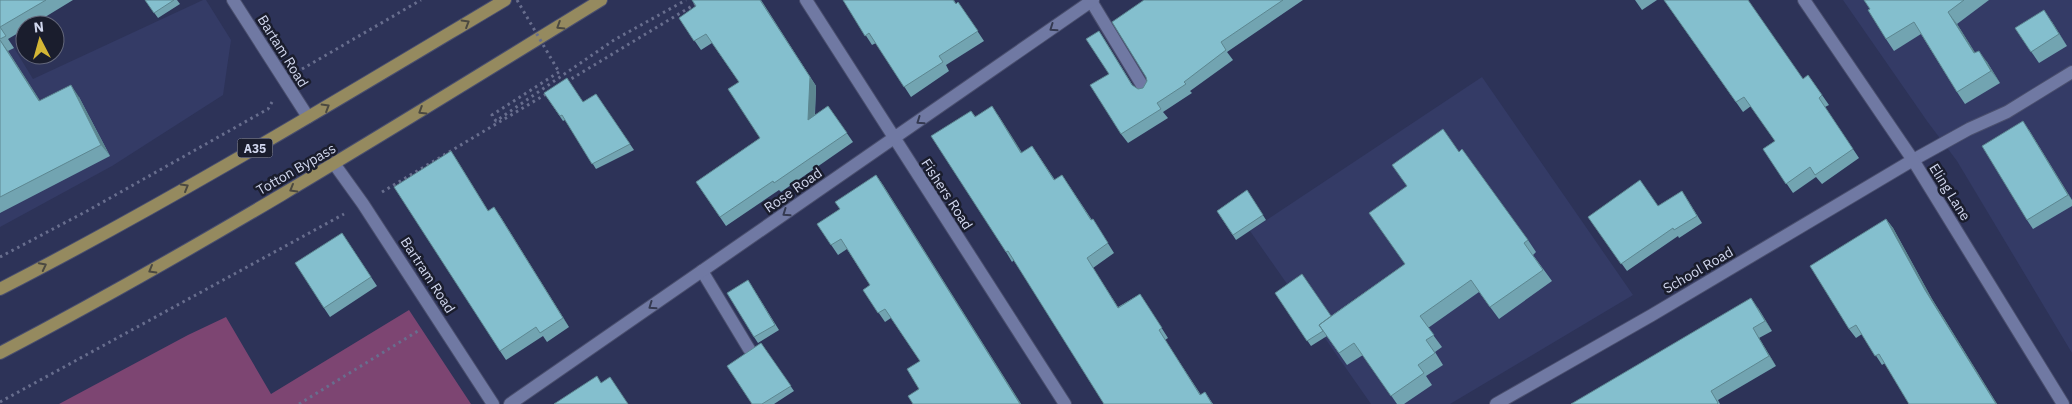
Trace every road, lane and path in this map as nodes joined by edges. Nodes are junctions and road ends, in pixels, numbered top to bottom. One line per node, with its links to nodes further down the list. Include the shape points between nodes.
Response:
1 (233, 0): 11 (street, Bartam Road)
2 (421, 0): 11 (path)
3 (505, 0): 13 (main road, A35, one-way to 3)
4 (517, 0): 6 (path, bridge, via 559,72 492,114 496,121 614,40)
5 (601, 0): 16 (main road, Totton Bypass, one-way to 16)
6 (686, 0)
7 (806, 0): 14 (street, Fishers Road)
8 (1804, 0): 15 (street, Eling Lane)
9 (1092, 1): 12 (street); 14 (street, Rose Road, one-way to 14)
10 (2072, 72): 15 (street, School Road, via 2007,112 1968,129)
11 (284, 80): 13 (street, Bartam Road); 17 (path, via 268,109)
12 (1145, 90)
13 (308, 118): 19 (main road, A35, one-way to 13)
14 (894, 139): 18 (street, Rose Road, one-way to 18); 26 (street, Fishers Road)
15 (1913, 160): 27 (street, School Road); 28 (street, Eling Lane)
16 (335, 164): 20 (street, Bartram Road); 22 (main road, Totton Bypass, one-way to 22, via 101,300)
17 (0, 257)
18 (702, 272): 21 (street); 25 (street, Rose Road, one-way to 25)
19 (0, 289)
20 (438, 318): 23 (path); 24 (street, Bartram Road)
21 (749, 349)
22 (0, 353)
23 (299, 404)
24 (493, 404)
25 (510, 404)
26 (1065, 404)
27 (1496, 404)
28 (2063, 404)

